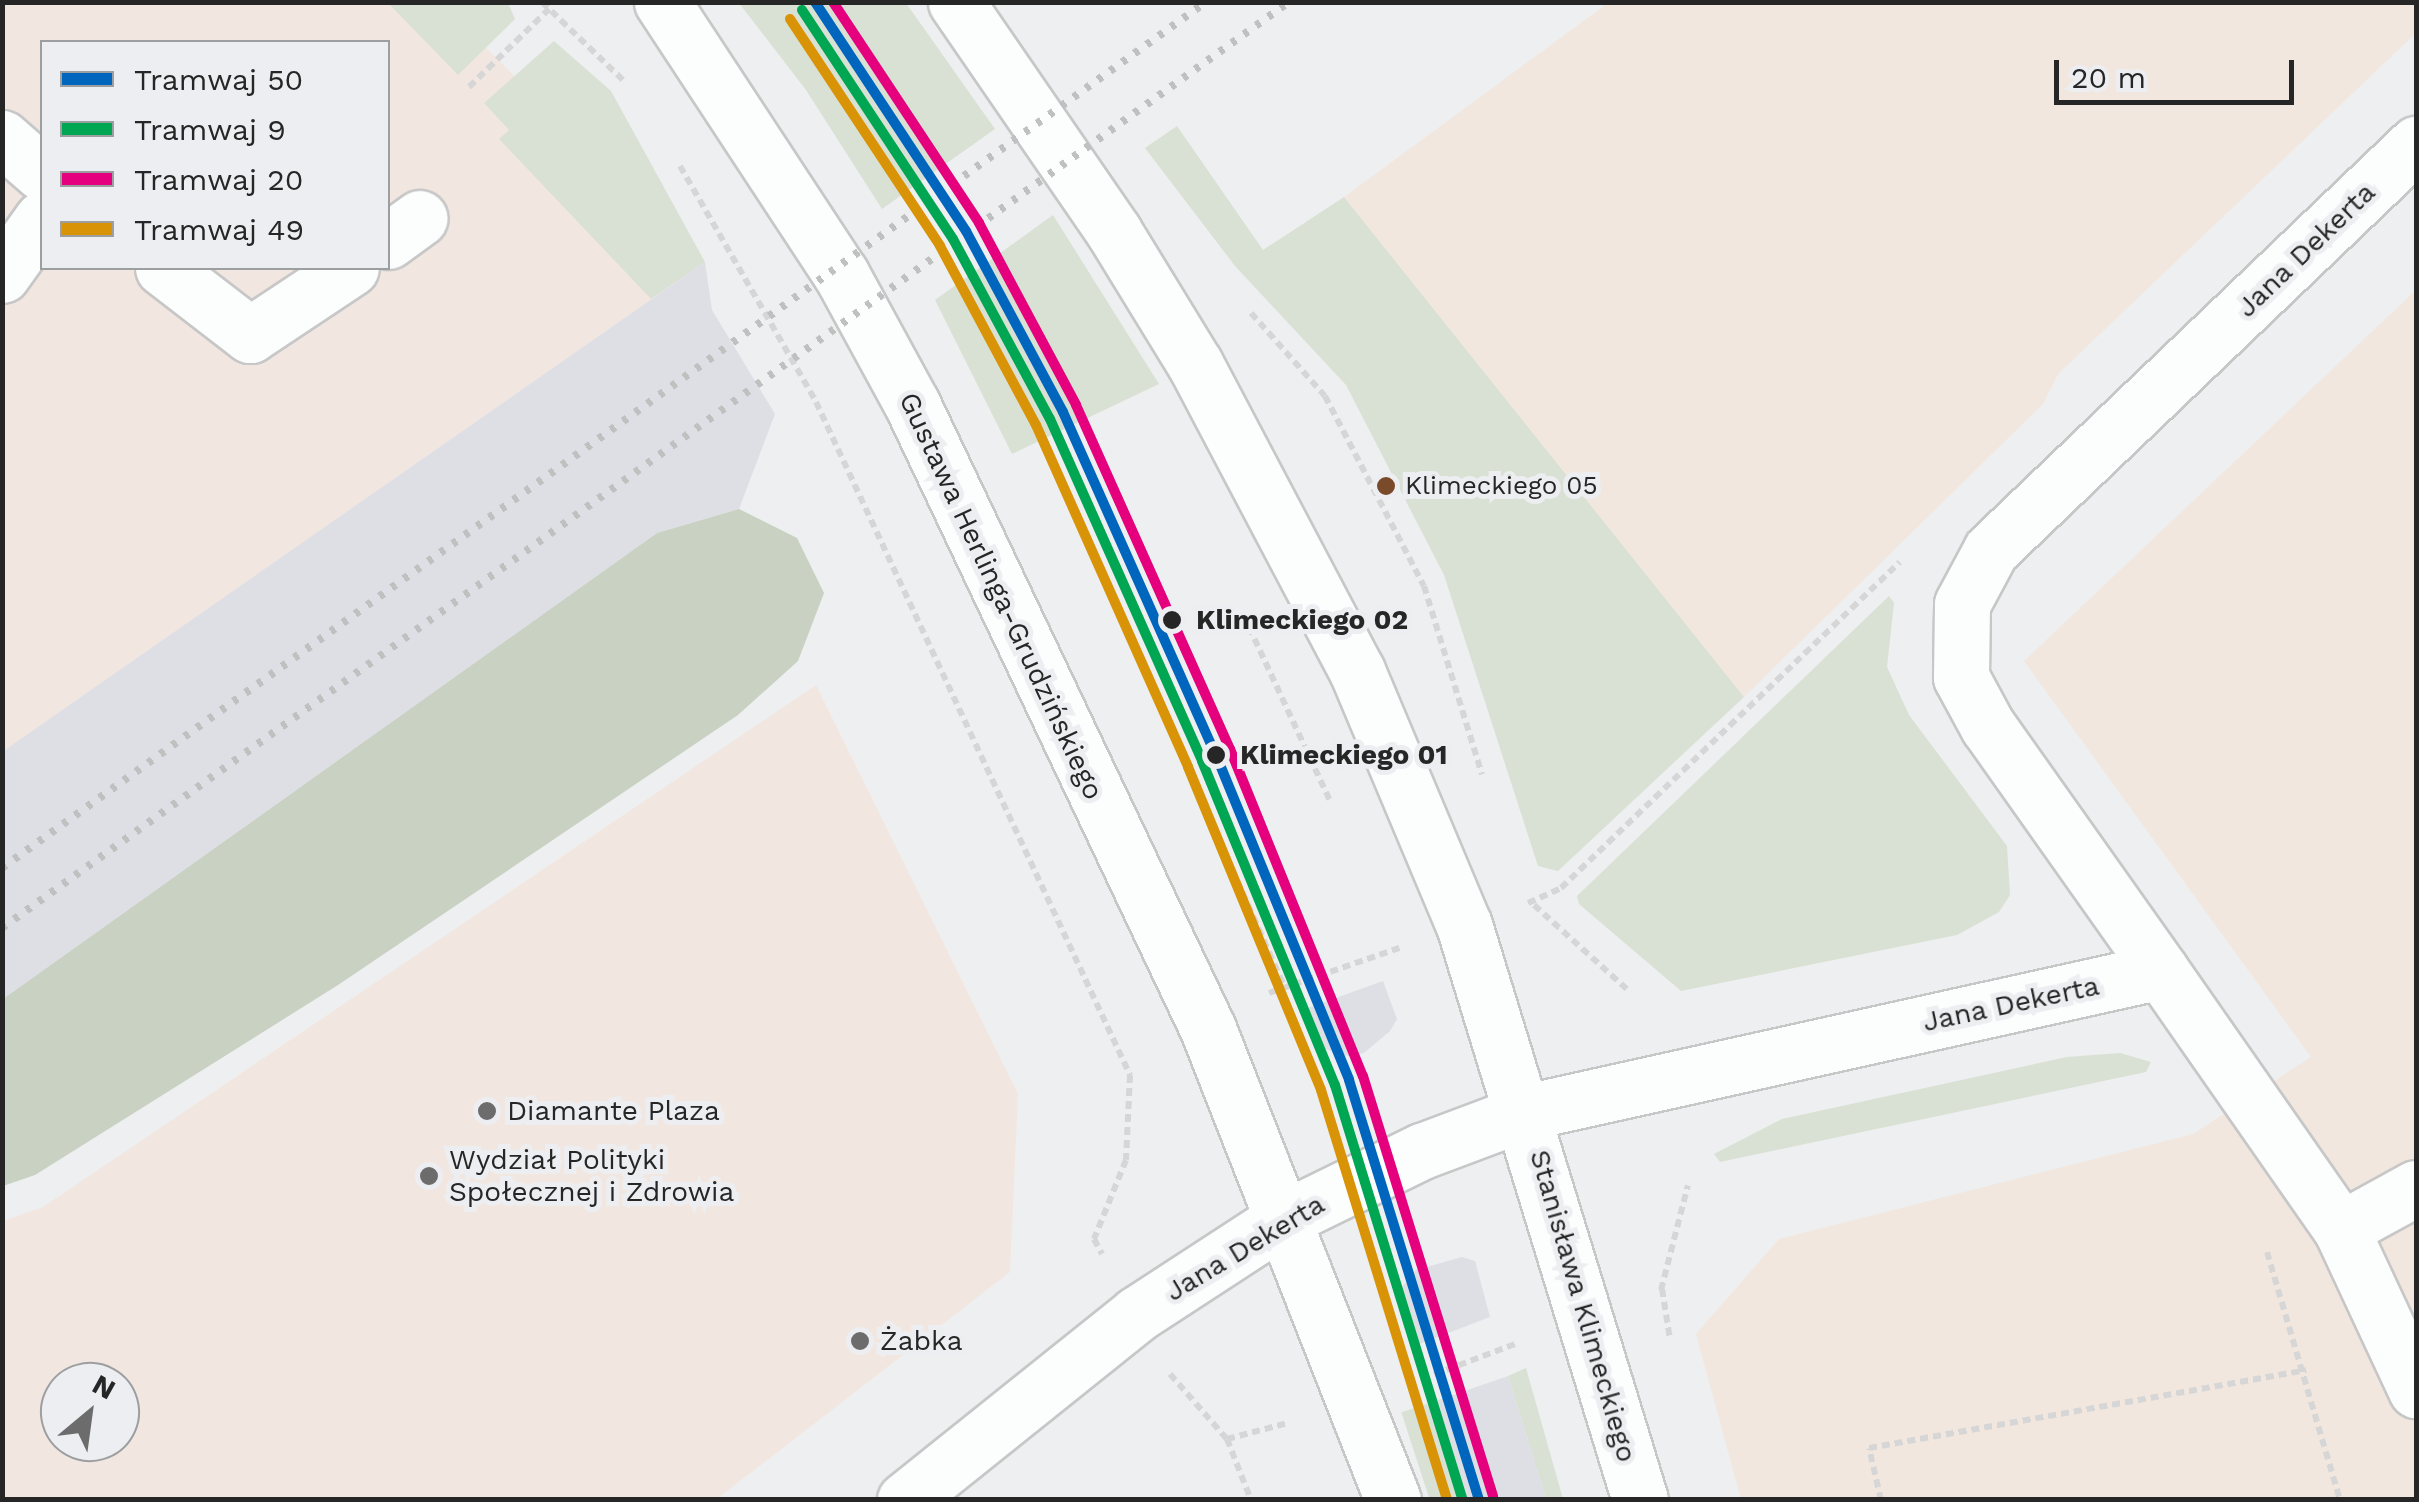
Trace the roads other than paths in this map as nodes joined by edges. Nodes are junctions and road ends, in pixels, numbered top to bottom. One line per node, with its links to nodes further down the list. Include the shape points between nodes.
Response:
1 (662, 2): 13 (main road, Gustawa Herlinga-Grudzińskiego, via 842,274 912,404 1208,1029)
2 (956, 2): 11 (main road, via 1114,232 1292,539 1414,796)
3 (2, 138): 5 (main road)
4 (2416, 144): 10 (main road, Jana Dekerta, via 1992,550 1962,604 1961,677 1988,727)
5 (40, 171)
6 (40, 223): 9 (main road)
7 (166, 270): 8 (main road, via 250,335)
8 (347, 270)
9 (2, 274)
10 (2161, 971): 11 (main road, Jana Dekerta); 14 (main road)
11 (1526, 1112): 13 (main road, Jana Dekerta, via 1422,1151); 18 (main road, Stanisława Klimeckiego)
12 (2416, 1188): 14 (main road)
13 (1283, 1220): 16 (main road, Jana Dekerta, via 1137,1314); 17 (main road)
14 (2340, 1228): 15 (main road)
15 (2416, 1390)
16 (906, 1500)
17 (1393, 1500)
18 (1640, 1500)

